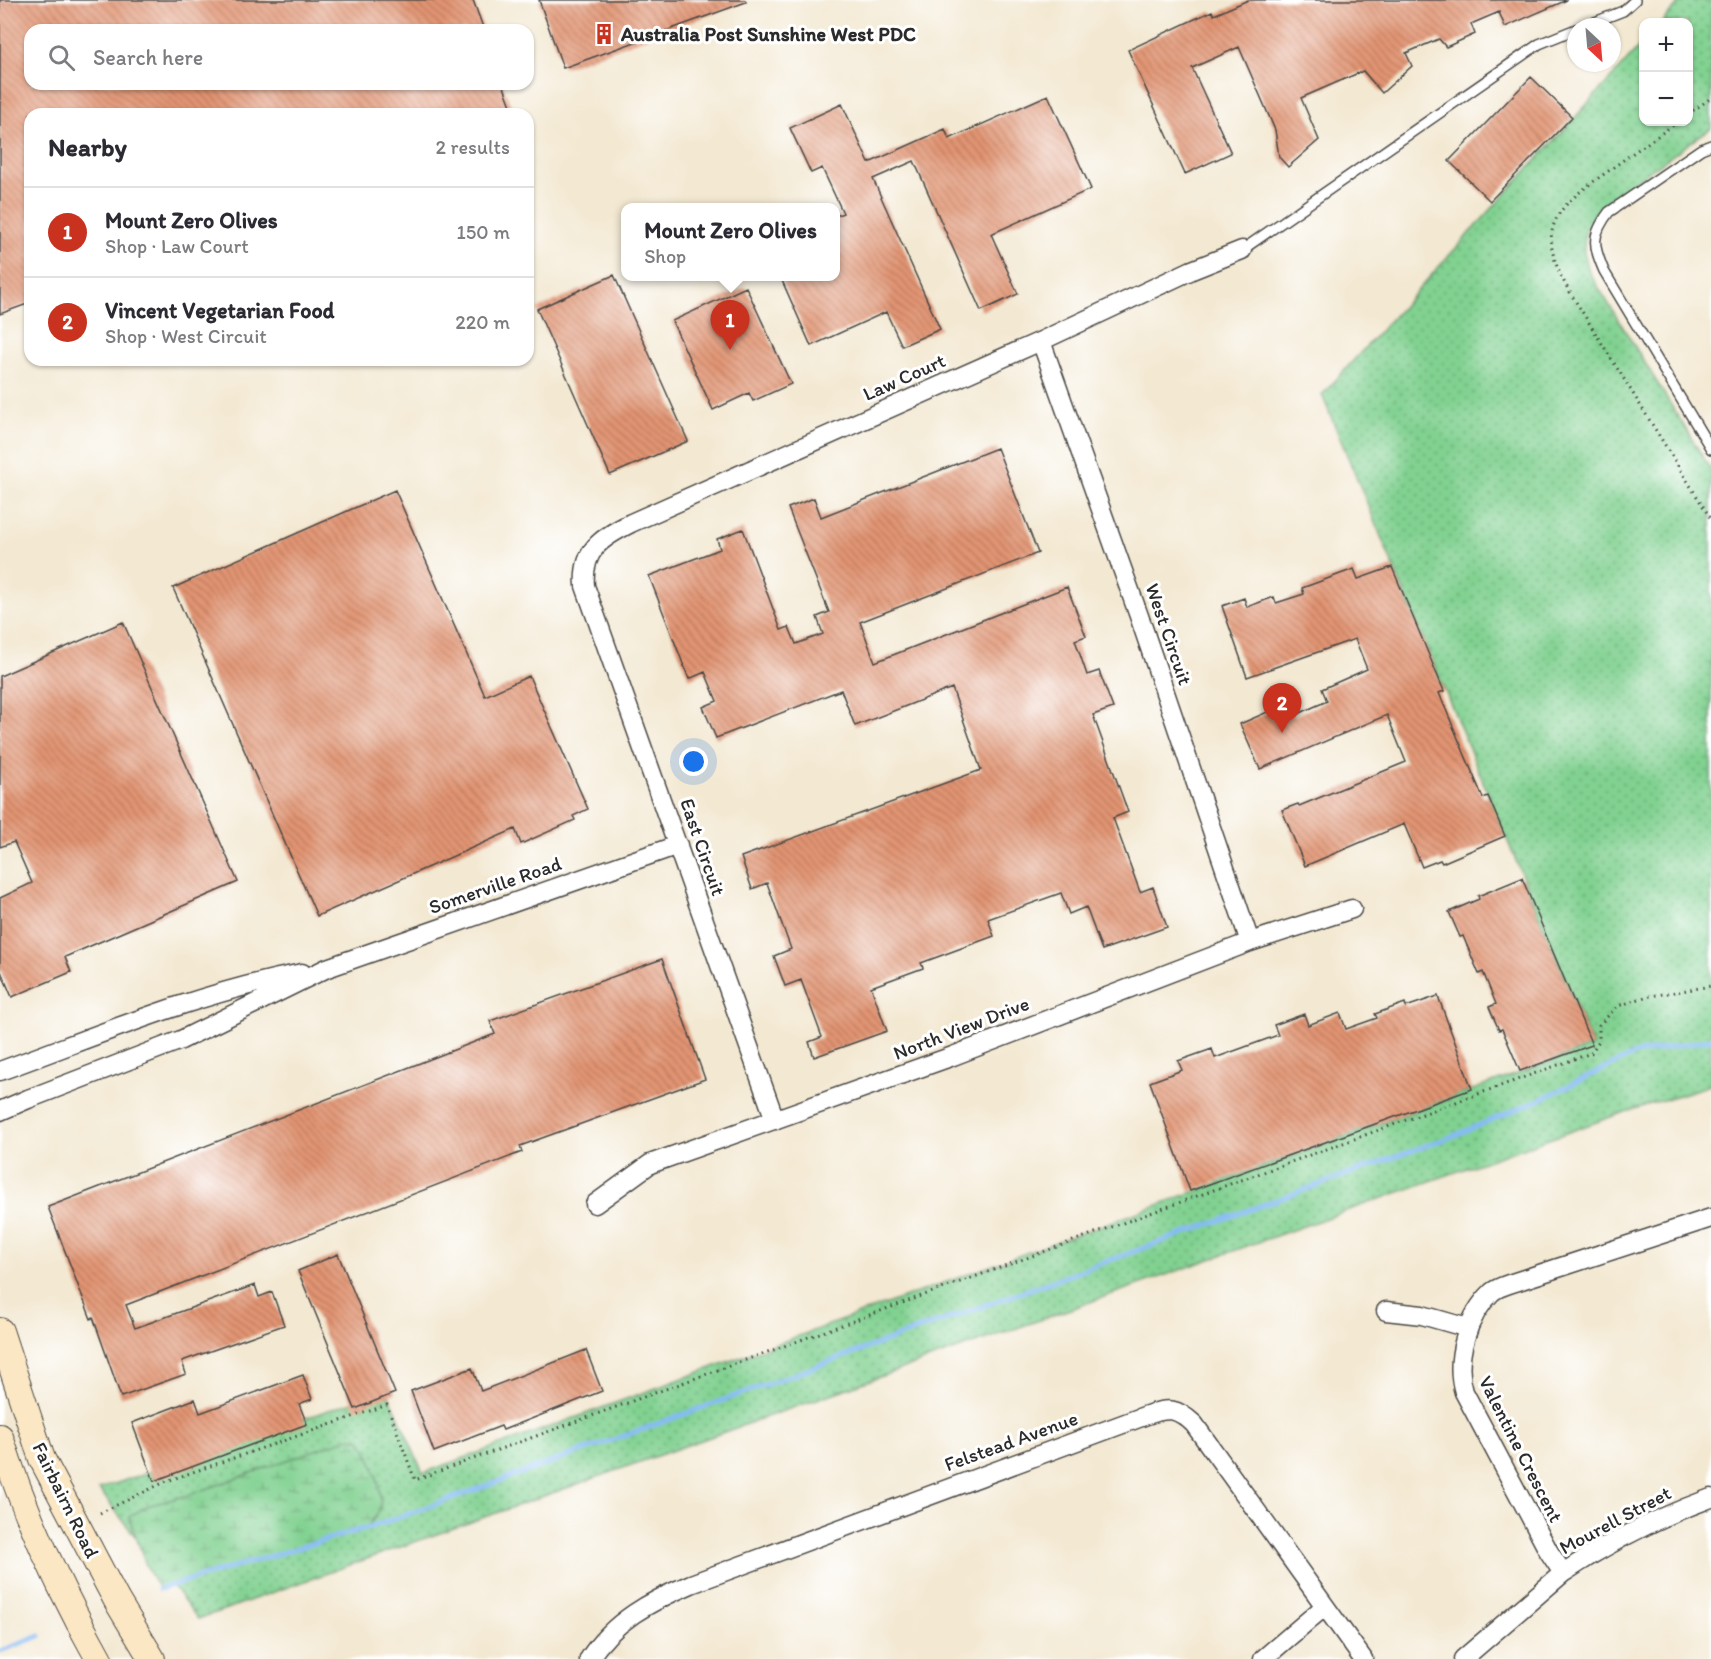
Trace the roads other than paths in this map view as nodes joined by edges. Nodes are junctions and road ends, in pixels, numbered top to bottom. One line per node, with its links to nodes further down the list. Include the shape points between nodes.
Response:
1 (1635, 0): 2 (lane, via 1623,11)
2 (1605, 18)
3 (1567, 33): 5 (lane, via 1539,44)
4 (1711, 145): 7 (lane, via 1609,212 1599,225 1594,247 1604,271)
5 (1242, 250): 6 (street, Law Court)
6 (1041, 341): 8 (street, Law Court, via 631,523 601,540); 11 (street, West Circuit)
7 (1711, 449)
8 (590, 554): 9 (street, East Circuit, via 585,586)
9 (678, 845): 12 (street, Somerville Road); 15 (street, East Circuit)
10 (1352, 909): 11 (street, North View Drive)
11 (1250, 942): 15 (street, North View Drive)
12 (327, 968): 13 (street, Somerville Road, via 202,996); 14 (street, Somerville Road, via 181,1040)
13 (0, 1071)
14 (0, 1111)
15 (775, 1120): 16 (street, North View Drive, via 650,1164)
16 (595, 1204)
17 (1711, 1218): 19 (street, Valentine Crescent, via 1509,1284 1494,1291)
18 (1386, 1311): 19 (street, via 1422,1315)
19 (1468, 1328): 23 (street, Valentine Crescent, via 1460,1378 1464,1392)
20 (0, 1331): 26 (street, Fairbairn Road, via 42,1459)
21 (0, 1437): 25 (street, Fairbairn Road, via 31,1523)
22 (1711, 1498): 23 (street, Mourell Street, via 1633,1532)
23 (1563, 1573): 30 (street, Mourell Street)
24 (1324, 1607): 27 (street, Felstead Avenue, via 1194,1424 1183,1414 1160,1410 663,1596 613,1630); 28 (street); 29 (street, Felstead Avenue)
25 (99, 1659)
26 (152, 1659)
27 (589, 1659)
28 (1263, 1659)
29 (1363, 1659)
30 (1463, 1659)

